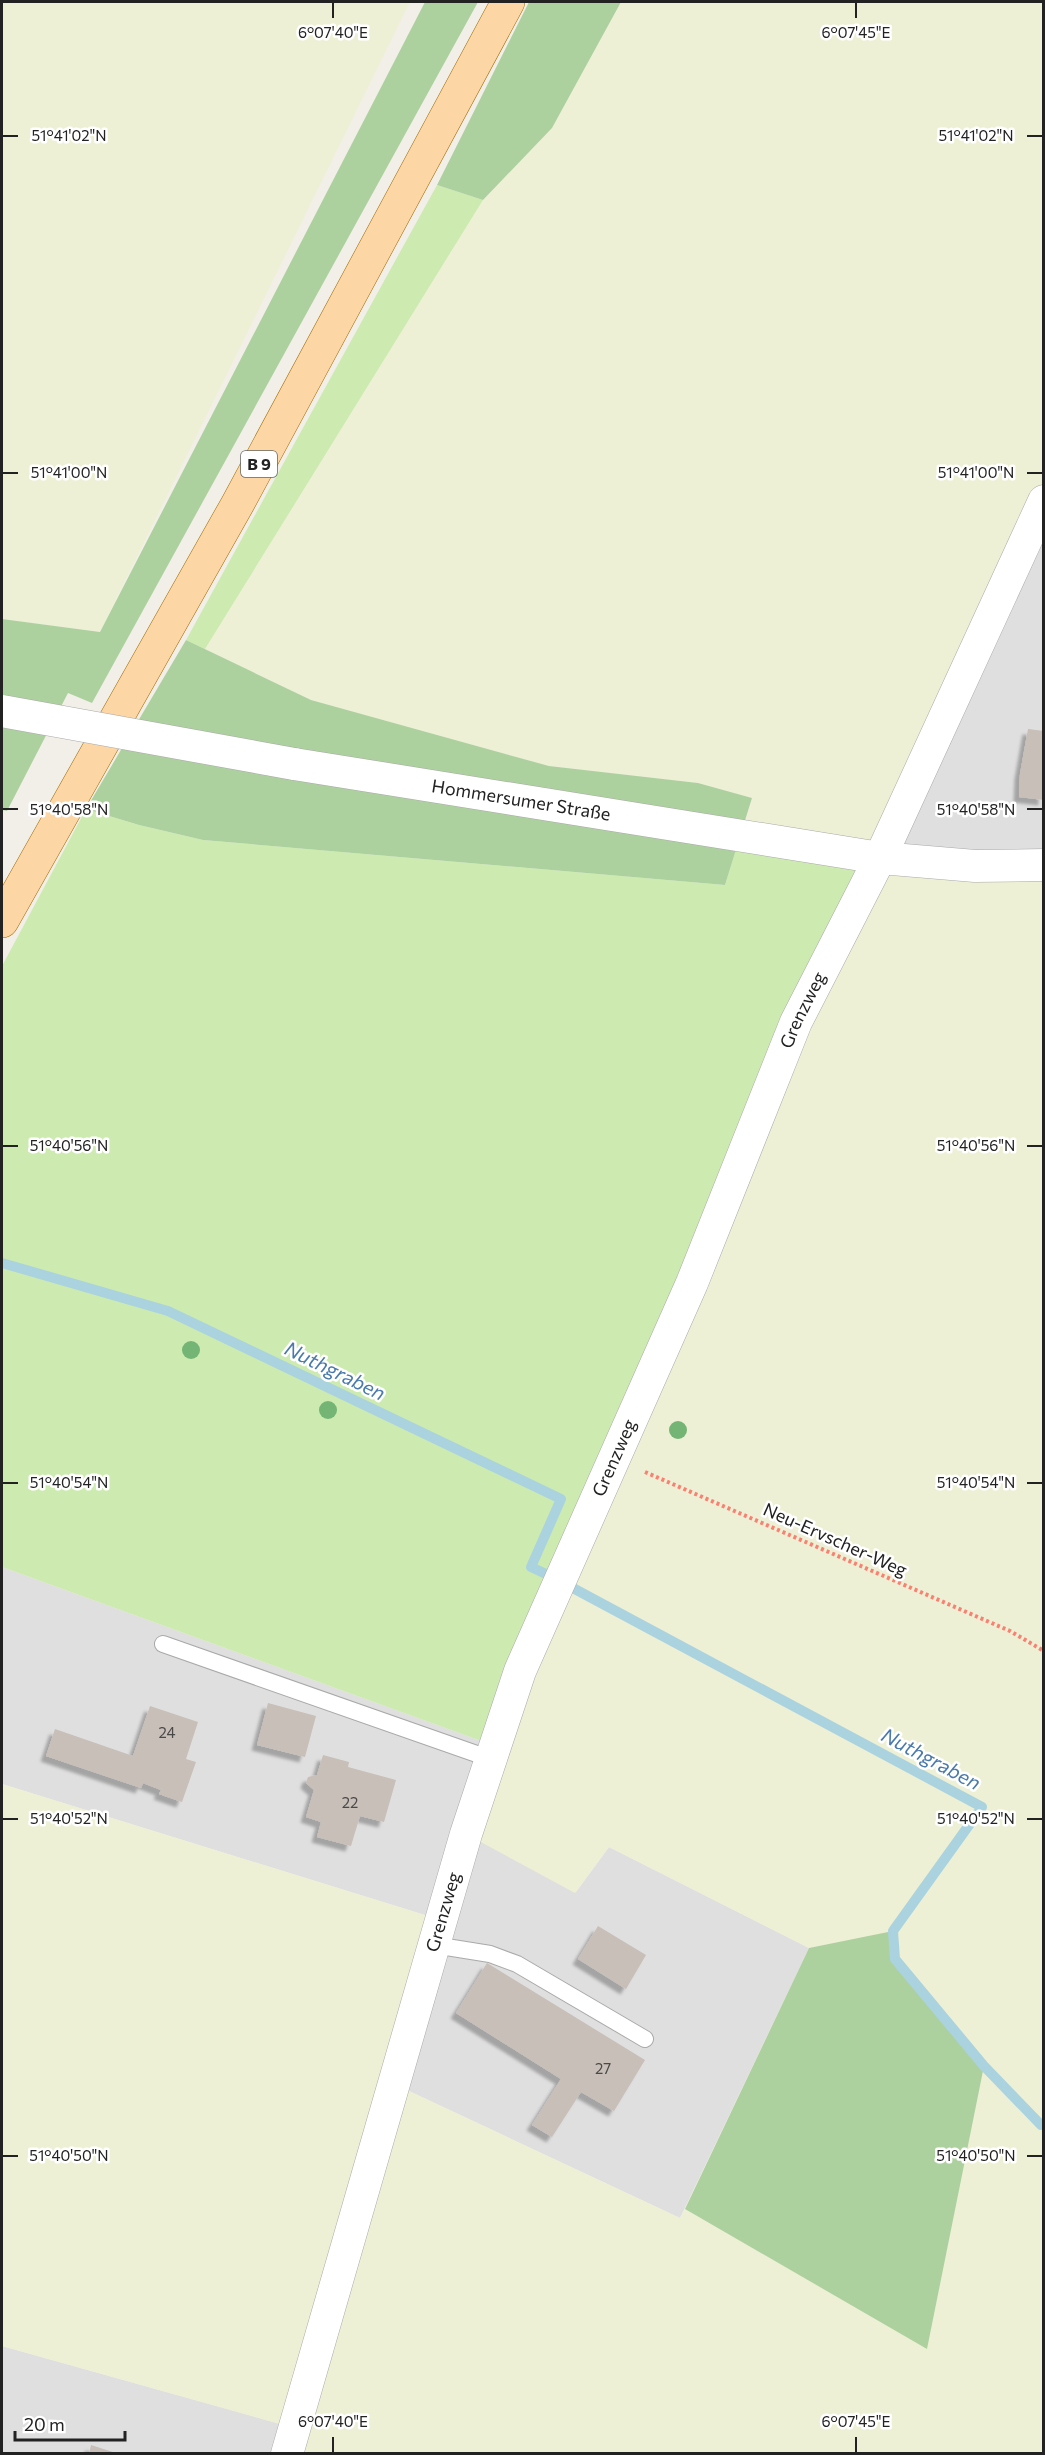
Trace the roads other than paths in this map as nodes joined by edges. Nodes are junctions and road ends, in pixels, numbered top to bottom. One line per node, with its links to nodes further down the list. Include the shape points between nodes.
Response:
1 (508, 2): 6 (main road, B 9, via 237,505)
2 (1044, 501): 4 (street, Grenzweg)
3 (2, 711): 4 (street, Hommersumer Straße, bridge, via 294,764)
4 (880, 858): 5 (street, Hommersumer Straße, via 975,866); 8 (street, Grenzweg, via 796,1022 692,1283 520,1671)
5 (1044, 865)
6 (2, 921)
7 (163, 1644): 8 (lane)
8 (491, 1759): 9 (street, Grenzweg)
9 (434, 1945): 10 (lane, via 490,1954 517,1964); 11 (street, Grenzweg)
10 (645, 2039)
11 (287, 2454)

